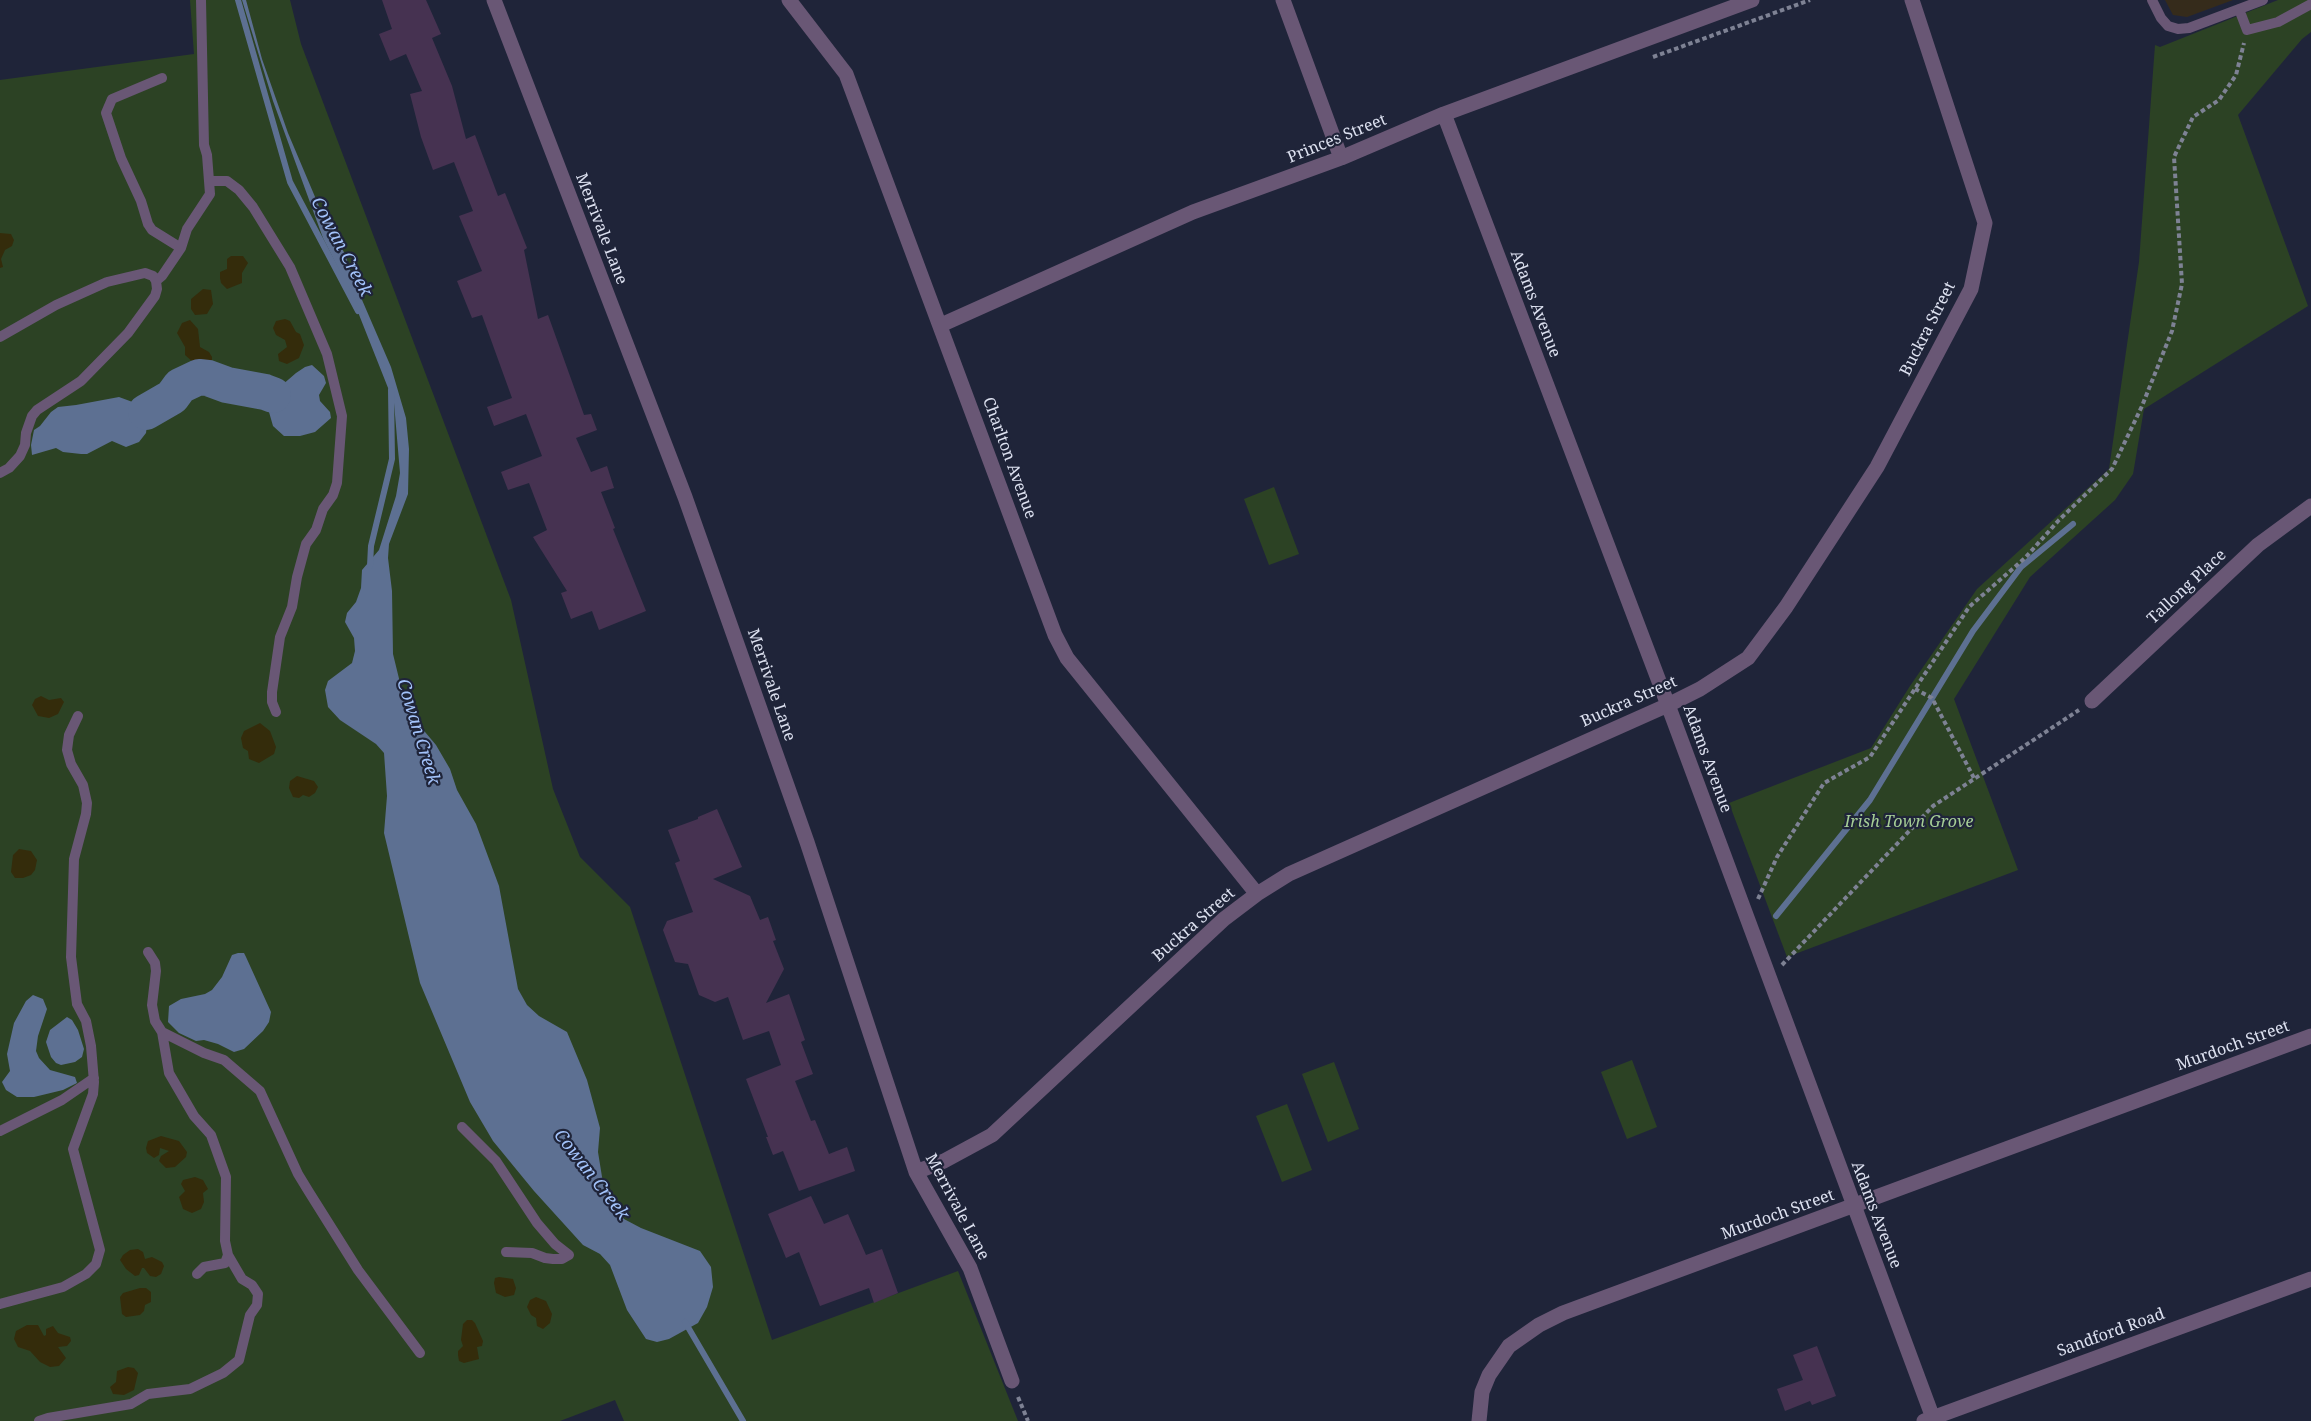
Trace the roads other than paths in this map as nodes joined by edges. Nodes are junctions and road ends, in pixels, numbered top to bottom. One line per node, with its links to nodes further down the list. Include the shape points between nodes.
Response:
1 (201, 0): 14 (lane, via 204,145)
2 (494, 0): 32 (street, Merrivale Lane, via 686,497 807,842)
3 (789, 0): 17 (street, Charlton Avenue, via 846,74)
4 (1283, 0): 13 (street)
5 (1752, 0): 12 (street, Princes Street)
6 (1912, 0): 22 (street, Buckra Street, via 1986,223 1971,290 1877,466 1786,607 1748,658)
7 (2152, 0): 10 (lane, via 2161,18 2178,29)
8 (2263, 0): 10 (lane)
9 (2311, 4): 10 (lane, via 2278,22 2247,30)
10 (2239, 9)
11 (162, 78): 15 (lane, via 112,99 106,113 148,224)
12 (1444, 114): 13 (street, Princes Street); 22 (street, Adams Avenue)
13 (1341, 158): 17 (street, Princes Street, via 1193,212)
14 (210, 181): 15 (lane, via 210,194 187,229); 23 (lane, via 227,181 239,190 290,267 327,354 342,417 337,483 306,544 292,607 280,637 272,693)
15 (181, 248): 16 (lane)
16 (156, 281): 18 (lane, via 146,273 107,282); 19 (lane, via 155,296 128,333 81,381 32,416 20,456)
17 (941, 325): 25 (street, Charlton Avenue, via 1055,635 1067,658)
18 (0, 337)
19 (0, 473)
20 (2311, 506): 21 (street, Tallong Place, via 2258,545)
21 (2092, 701)
22 (1668, 705): 25 (street, Buckra Street, via 1289,874); 33 (street, Adams Avenue)
23 (276, 712)
24 (78, 716): 29 (lane, via 67,750 87,803 74,859 71,957 77,1004 86,1021 91,1046)
25 (1257, 894): 32 (street, Buckra Street, via 1224,919 992,1135)
26 (148, 952): 27 (lane, via 156,971 152,1005)
27 (162, 1032): 35 (lane, via 169,1073 210,1135 226,1177); 39 (lane, via 224,1060 260,1091 298,1174 358,1270)
28 (2311, 1036): 33 (street, Murdoch Street)
29 (94, 1078): 31 (lane, via 62,1100); 38 (lane, via 93,1094 73,1149 100,1250 96,1264 63,1287)
30 (462, 1127): 34 (lane, via 496,1161 537,1223 569,1255 545,1258)
31 (1, 1129)
32 (916, 1172): 40 (street, Merrivale Lane, via 970,1268)
33 (1854, 1206): 41 (street, Adams Avenue); 43 (street, Murdoch Street, via 1539,1324 1509,1346 1493,1368 1482,1392)
34 (506, 1252)
35 (228, 1255): 36 (lane, via 225,1263 204,1267); 42 (lane, via 242,1279 258,1294 239,1360 223,1373 190,1389 148,1394 131,1404)
36 (197, 1274)
37 (2311, 1279): 41 (street, Sandford Road)
38 (0, 1304)
39 (420, 1353)
40 (1012, 1381)
41 (1928, 1419)
42 (39, 1421)
43 (1479, 1421)

